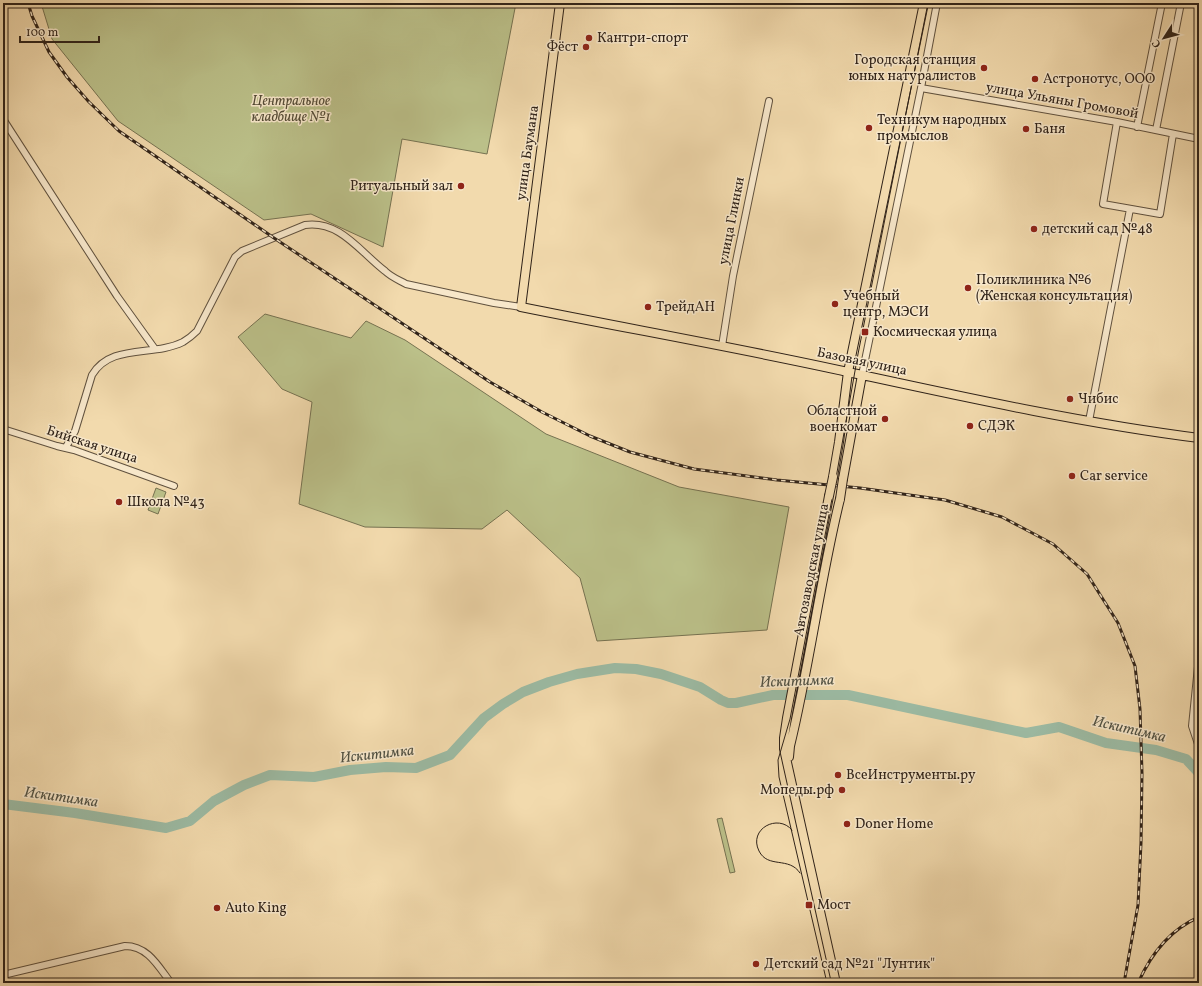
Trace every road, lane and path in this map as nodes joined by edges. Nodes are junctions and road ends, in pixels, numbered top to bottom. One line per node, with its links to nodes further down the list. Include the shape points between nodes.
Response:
1 (560, 3): 15 (main road, улица Баумана)
2 (924, 3): 18 (main road)
3 (937, 3): 6 (street)
4 (1162, 3): 10 (street)
5 (1181, 3): 11 (street)
6 (921, 88): 9 (street, улица Ульяны Громовой); 19 (street)
7 (768, 101): 16 (street, улица Глинки, via 733,276)
8 (3, 119): 17 (street, via 117,296)
9 (1117, 122): 10 (street, улица Ульяны Громовой); 14 (street, via 1103,204)
10 (1137, 126): 11 (street, улица Ульяны Громовой)
11 (1156, 130): 12 (street, улица Ульяны Громовой)
12 (1173, 134): 13 (street, улица Ульяны Громовой); 14 (street, via 1160,214)
13 (1199, 139)
14 (1130, 209): 20 (street)
15 (521, 307): 16 (main road, Базовая улица); 17 (street, via 406,284 395,279 347,237 335,230 313,224 304,225 235,257 197,331 182,342)
16 (722, 346): 18 (main road, Базовая улица)
17 (156, 349): 23 (street, via 110,358 97,367 75,431)
18 (848, 372): 19 (main road, Базовая улица); 27 (main road, Автозаводская улица, bridge, via 833,477 787,718 784,749)
19 (862, 375): 20 (main road, Базовая улица); 27 (main road, Автозаводская улица, bridge, via 840,499 790,746)
20 (1089, 421): 22 (main road, Базовая улица)
21 (3, 429): 23 (street, Бийская улица)
22 (1199, 438)
23 (66, 447): 24 (street, Бийская улица)
24 (174, 486)
25 (1199, 657): 26 (street, via 1192,726)
26 (1199, 747)
27 (788, 770): 30 (main road, Автозаводская улица)
28 (3, 975): 29 (street, via 134,946 143,950)
29 (171, 983)
30 (836, 983)

